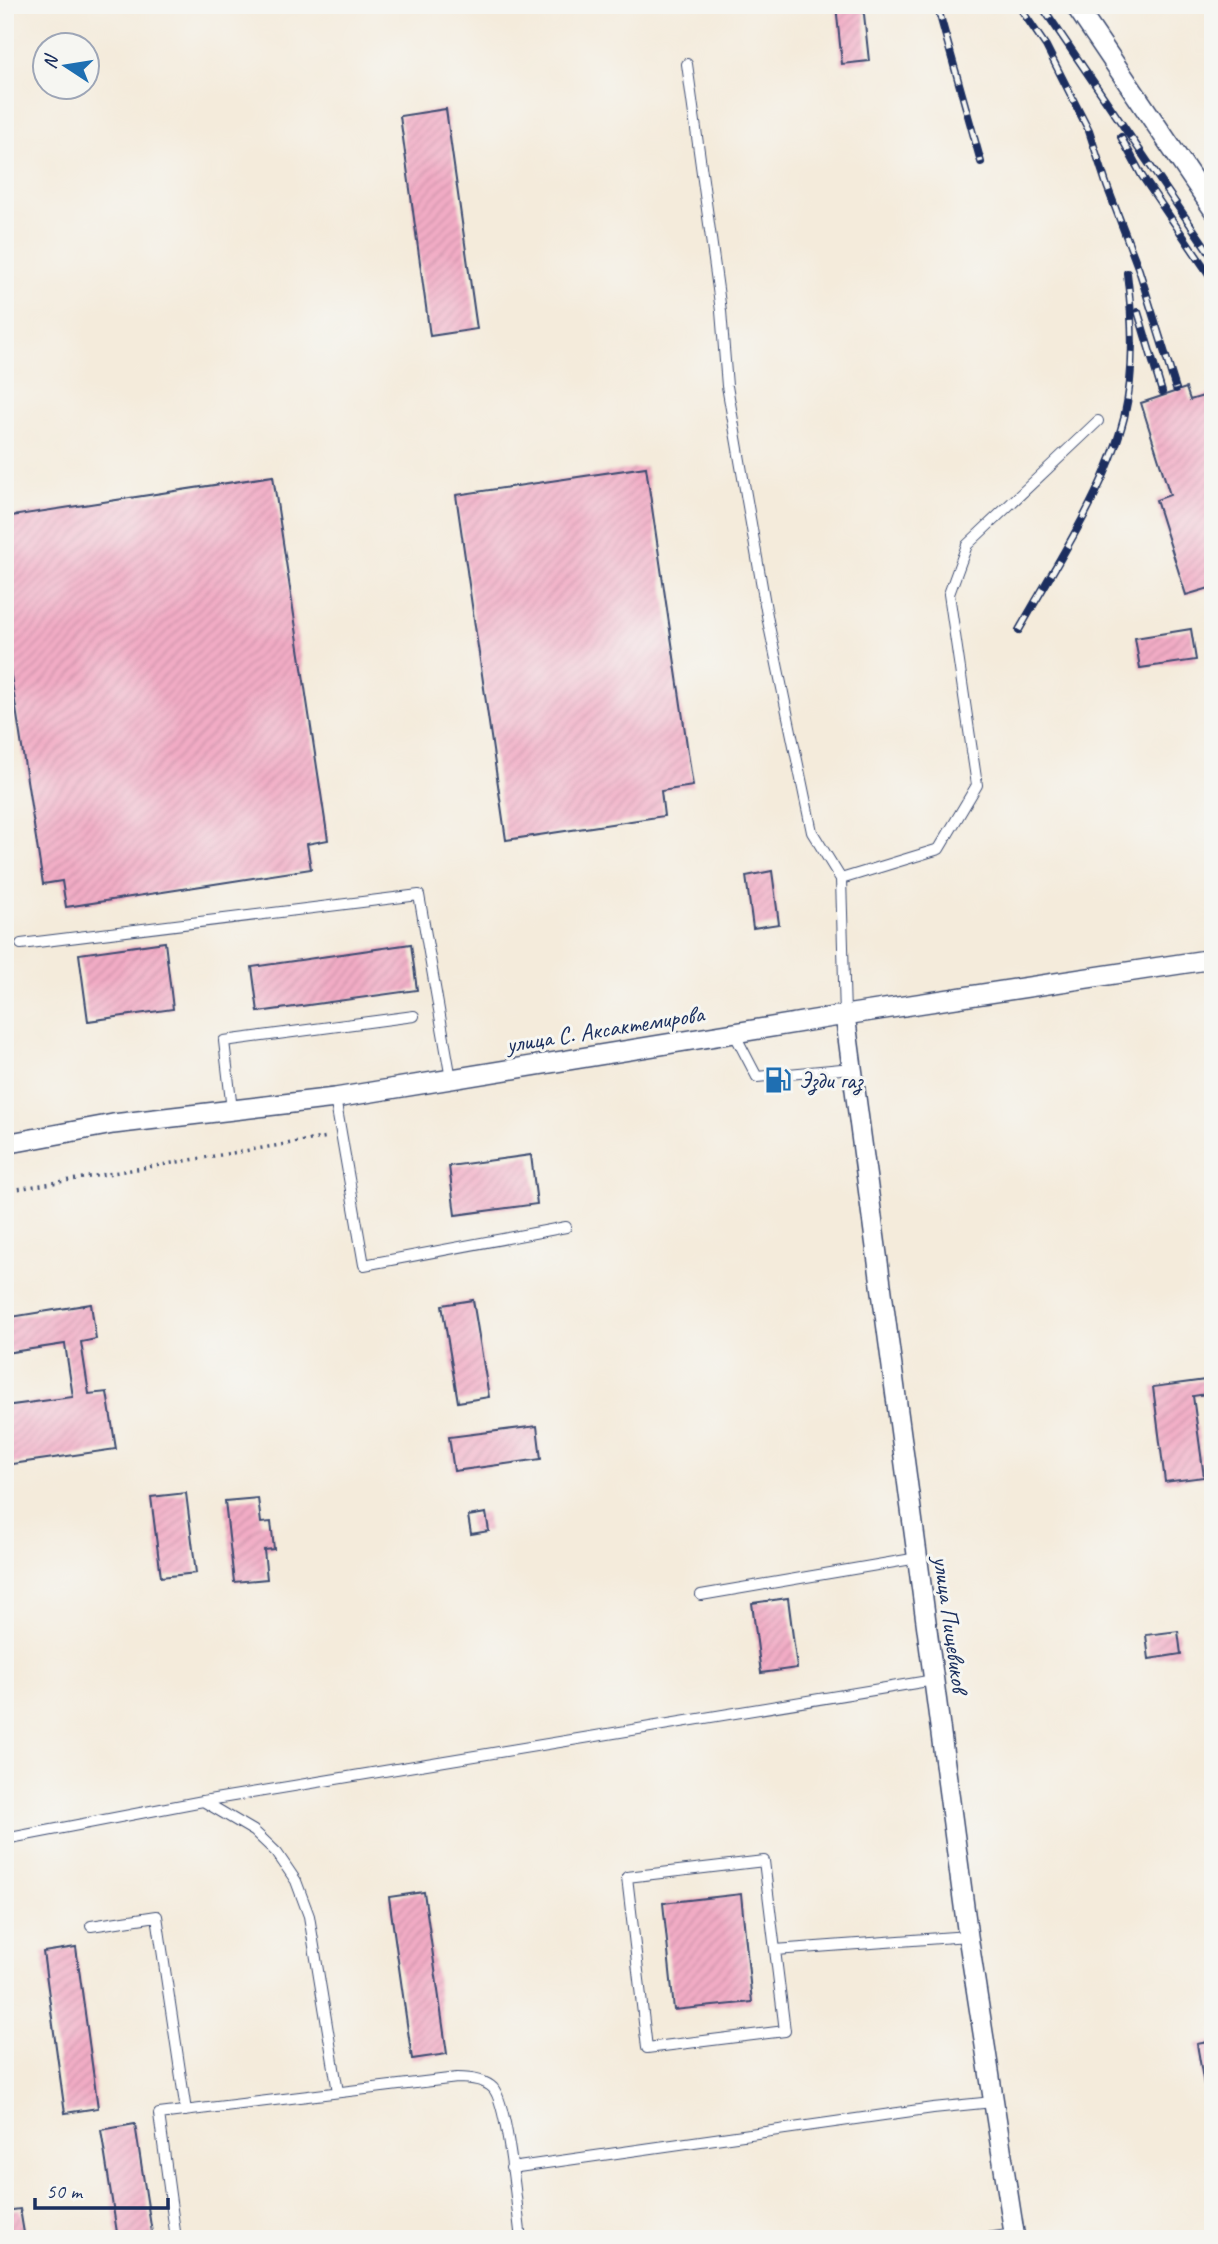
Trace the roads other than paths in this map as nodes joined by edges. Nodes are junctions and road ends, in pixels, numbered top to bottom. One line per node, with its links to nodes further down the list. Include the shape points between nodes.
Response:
1 (1075, 5): 3 (street)
2 (687, 64): 5 (lane, via 722,311 727,386 768,621 812,832)
3 (1213, 209)
4 (1098, 421): 5 (lane, via 967,545 949,594 977,785 939,849)
5 (841, 878): 8 (lane)
6 (21, 944): 12 (lane, via 419,895)
7 (1213, 959): 8 (street, улица С. Аксактемирова)
8 (845, 1015): 10 (street, улица С. Аксактемирова); 11 (street, улица Пищевиков)
9 (414, 1016): 14 (lane, via 224,1041)
10 (734, 1033): 11 (lane, via 757,1077); 12 (street, улица С. Аксактемирова)
11 (852, 1068): 17 (street, улица Пищевиков)
12 (452, 1079): 13 (street, улица С. Аксактемирова)
13 (335, 1098): 14 (street, улица С. Аксактемирова); 16 (lane, via 365,1265)
14 (232, 1110): 15 (street, улица С. Аксактемирова, via 113,1124)
15 (5, 1144)
16 (566, 1227)
17 (918, 1558): 18 (lane); 19 (street, улица Пищевиков)
18 (701, 1595)
19 (934, 1680): 20 (lane); 23 (street, улица Пищевиков)
20 (203, 1801): 21 (lane); 25 (lane, via 254,1831 296,1881 309,1916)
21 (5, 1839)
22 (91, 1926): 27 (lane, via 157,1916)
23 (968, 1936): 24 (lane); 26 (street, улица Пищевиков)
24 (775, 1950): 24 (lane, via 764,1861 627,1877 647,2048 785,2031)
25 (338, 2092): 27 (lane); 28 (lane, via 475,2078 493,2088 503,2109)
26 (993, 2102): 28 (lane); 29 (street, улица Пищевиков)
27 (186, 2111): 30 (lane, via 159,2114)
28 (511, 2168): 31 (lane)
29 (1014, 2236): 32 (lane)
30 (176, 2239)
31 (521, 2239)
32 (981, 2239)

